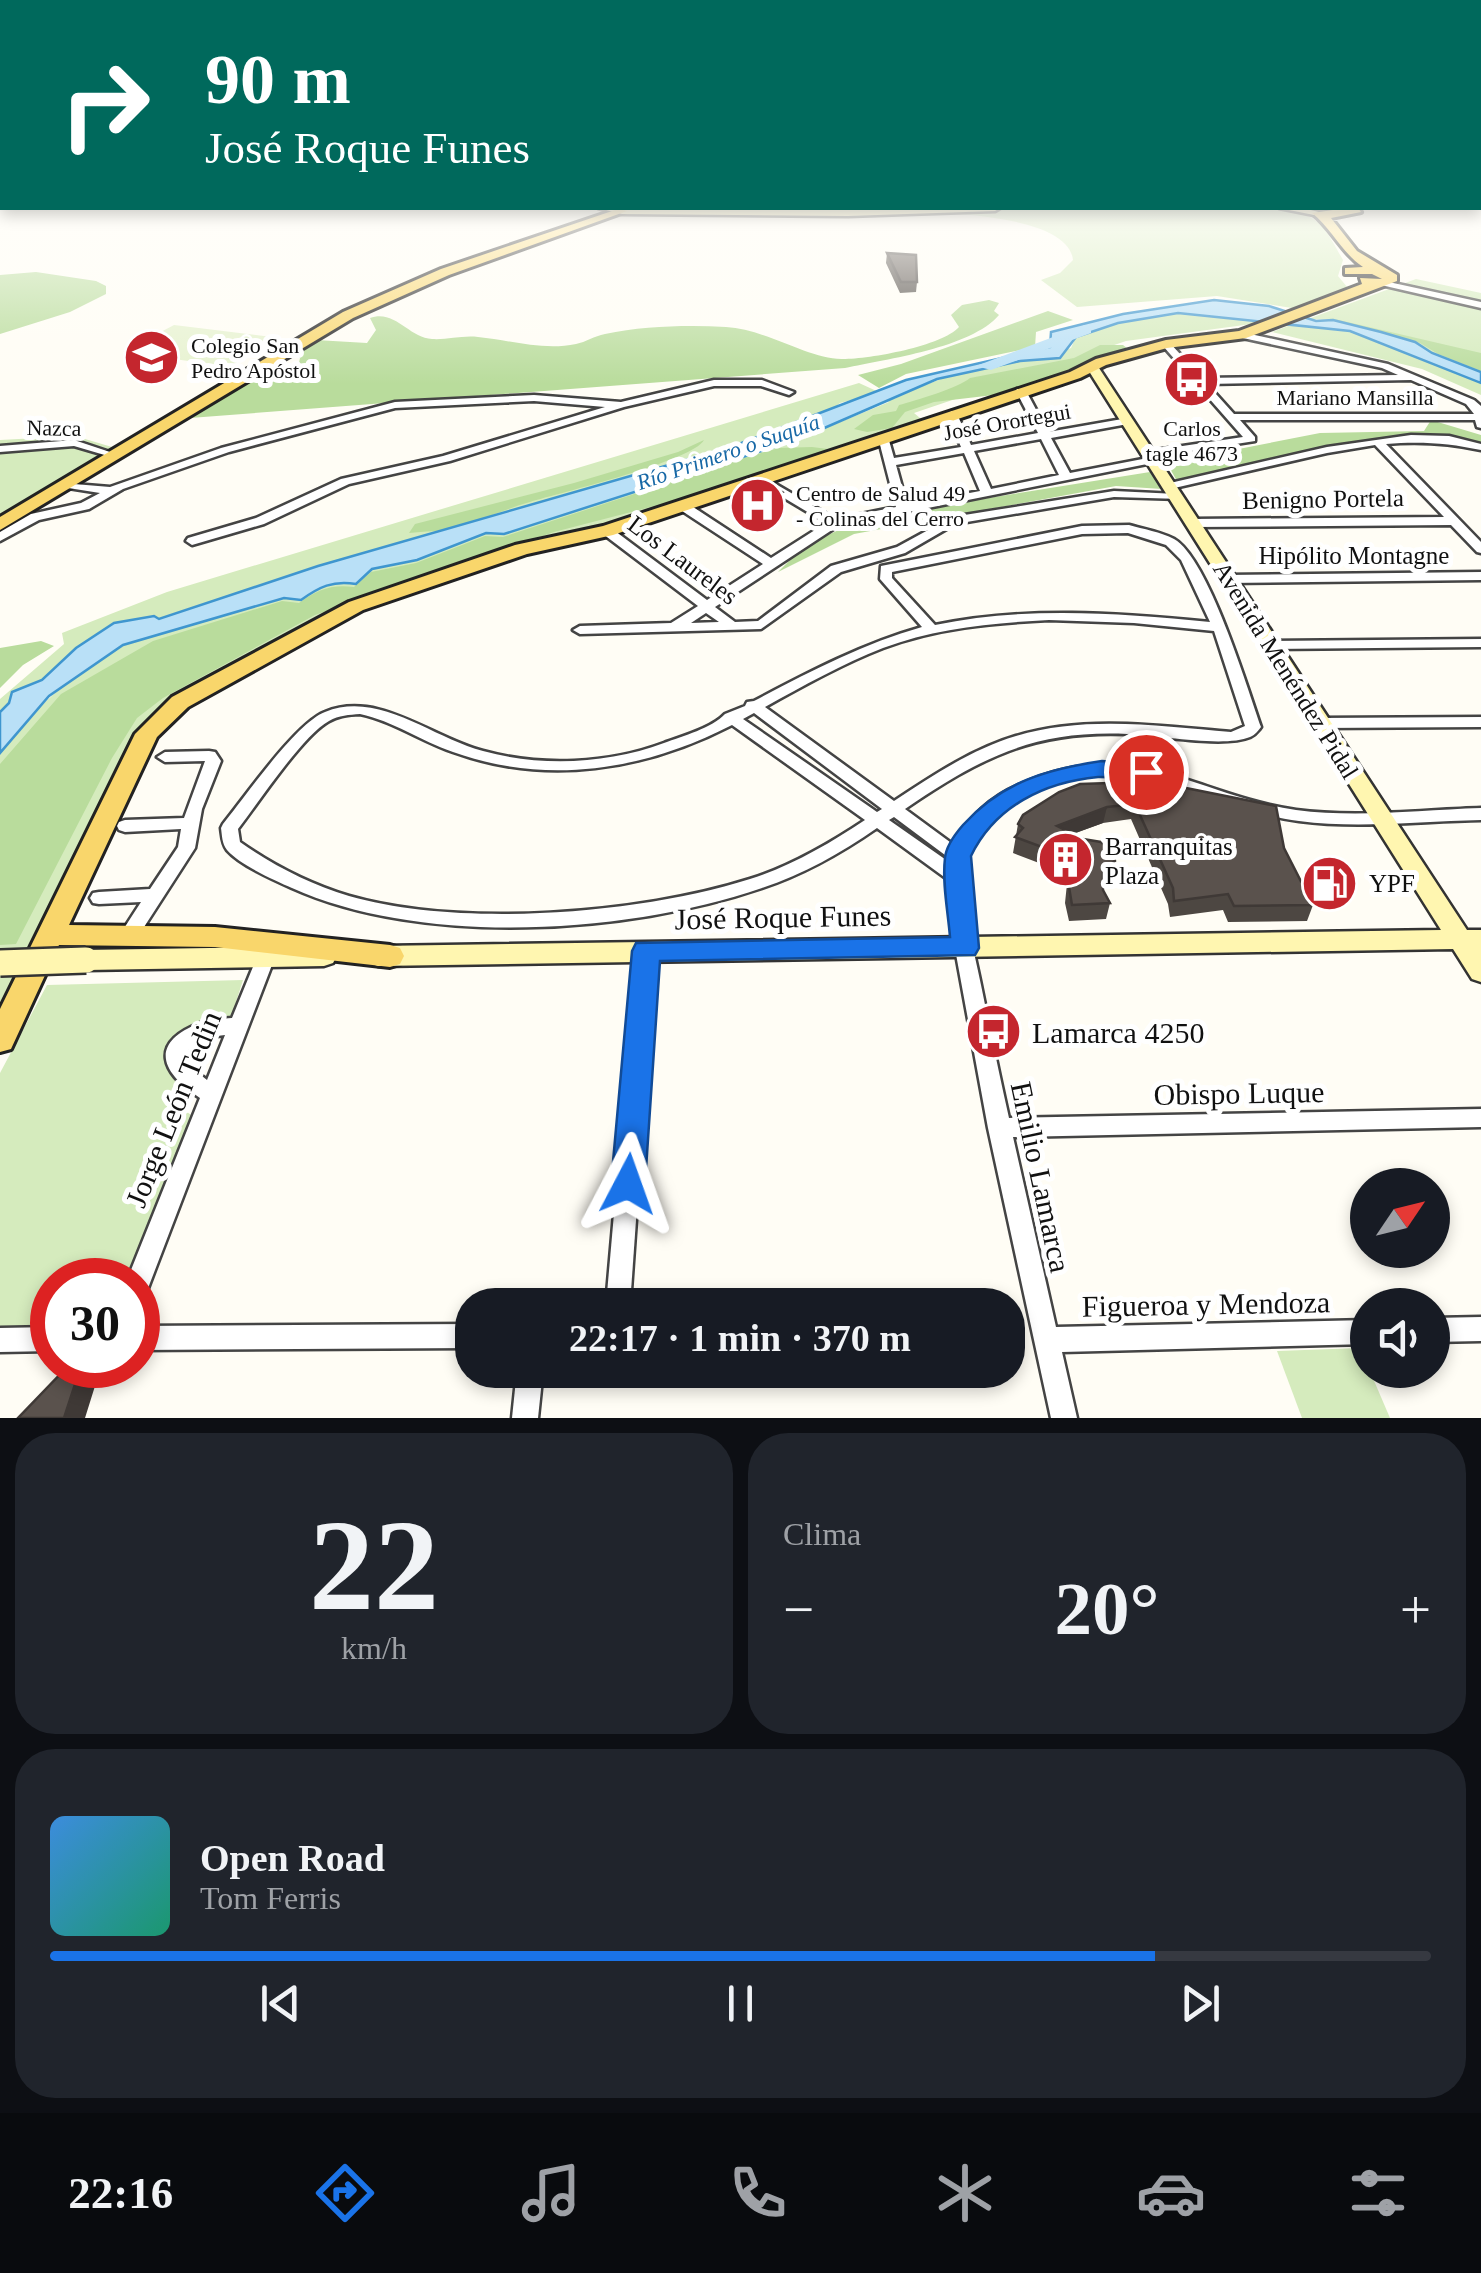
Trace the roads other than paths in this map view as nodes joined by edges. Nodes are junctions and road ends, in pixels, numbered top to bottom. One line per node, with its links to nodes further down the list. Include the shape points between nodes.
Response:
1 (489, 252): 26 (main road, via 344,312)
2 (500, 252): 31 (main road, via 362,308)
3 (1350, 252): 4 (main road)
4 (1351, 256): 5 (main road); 6 (main road)
5 (1383, 278): 6 (main road); 7 (street)
6 (1351, 279): 8 (main road, via 1312,307)
7 (1481, 302)
8 (1246, 333): 9 (main road); 11 (street)
9 (1166, 344): 10 (main road); 12 (street)
10 (1093, 368): 14 (main road); 18 (main road, Avenida Menéndez Pidal)
11 (1415, 378): 12 (street); 19 (street, via 1470,402)
12 (1198, 381): 17 (street)
13 (789, 392): 15 (street, via 762,383 714,383)
14 (1021, 392): 16 (main road); 20 (street)
15 (621, 405): 32 (street, via 534,398 395,406 226,450); 43 (street, via 446,459 345,481 260,521)
16 (952, 414): 21 (main road); 25 (street)
17 (1232, 417): 19 (street, Mariano Mansilla, via 1414,417); 27 (street, via 1250,439)
18 (1128, 421): 20 (street, José Orortegui); 27 (main road, Avenida Menéndez Pidal)
19 (1480, 424)
20 (1046, 436): 25 (street, José Orortegui); 29 (street)
21 (883, 437): 28 (street); 30 (main road)
22 (1380, 444): 23 (street, via 1450,439); 34 (street, via 1294,456); 37 (street)
23 (1481, 447)
24 (0, 448): 26 (street, Nazca, via 74,444)
25 (968, 450): 28 (street, José Orortegui); 33 (street)
26 (108, 453): 38 (main road)
27 (1151, 457): 29 (street); 34 (main road, Avenida Menéndez Pidal)
28 (892, 462): 36 (street)
29 (1066, 477): 33 (street)
30 (763, 481): 35 (main road); 39 (street)
31 (70, 483): 32 (street); 38 (main road)
32 (116, 489): 42 (street, via 85,506 35,517)
33 (986, 492): 36 (street)
34 (1174, 492): 40 (main road, Avenida Menéndez Pidal); 49 (street, via 1114,494 952,521 901,550 836,569 769,622)
35 (683, 506): 41 (main road); 45 (street)
36 (902, 508): 39 (street)
37 (1453, 520): 40 (street, Benigno Portela); 44 (street)
38 (0, 522)
39 (834, 523): 45 (street)
40 (1194, 524): 47 (main road, Avenida Menéndez Pidal)
41 (607, 531): 48 (street, Los Laureles); 71 (main road, via 522,549 356,606 180,702 147,734)
42 (0, 537)
43 (192, 541)
44 (1481, 549)
45 (770, 563): 48 (street)
46 (1481, 576): 47 (street, Hipólito Montagne)
47 (1227, 578): 55 (main road, Avenida Menéndez Pidal)
48 (705, 605): 49 (street, Los Laureles); 50 (street)
49 (732, 625): 50 (street)
50 (674, 627): 52 (street)
51 (1219, 628): 53 (street, via 1064,615); 53 (street, via 1180,549 1146,532 1116,528 886,569 886,579); 61 (street, via 1252,719 1248,734 1040,734 978,757)
52 (580, 630)
53 (932, 631): 56 (street, via 880,645)
54 (1481, 643): 55 (street)
55 (1270, 645): 59 (main road, Avenida Menéndez Pidal)
56 (752, 705): 57 (street); 61 (street)
57 (730, 716): 64 (street); 64 (street, via 652,754 563,766 467,751 372,709 349,708 308,728 228,836 283,878 359,905 524,918 647,910 746,888 804,864)
58 (1481, 722): 59 (street)
59 (1320, 723): 63 (main road, Avenida Menéndez Pidal)
60 (165, 757): 65 (street, via 212,757)
61 (895, 810): 64 (street); 67 (street)
62 (1481, 814): 63 (street)
63 (1378, 816): 67 (street, via 1274,812 1170,776 1086,770 1008,797 979,822); 73 (main road, Avenida Menéndez Pidal)
64 (874, 822): 68 (street)
65 (191, 823): 66 (street); 69 (street, via 186,848)
66 (125, 826)
67 (958, 856): 68 (street, Emilio Lamarca)
68 (956, 876): 74 (street, Emilio Lamarca)
69 (155, 896): 70 (street); 72 (street)
70 (99, 898)
71 (54, 935): 72 (main road); 81 (main road)
72 (128, 936): 76 (main road, via 215,937)
73 (1471, 939): 74 (main road, José Roque Funes); 79 (main road, Avenida Menéndez Pidal)
74 (964, 948): 75 (main road, José Roque Funes); 84 (street, Emilio Lamarca)
75 (646, 951): 76 (main road, José Roque Funes); 86 (street)
76 (390, 956): 77 (main road, José Roque Funes)
77 (266, 957): 78 (main road, José Roque Funes, bridge); 80 (street, Jorge León Tedin)
78 (0, 963)
79 (1481, 972)
80 (239, 1025): 82 (street, Jorge León Tedin); 82 (street, via 204,1028 179,1045 177,1069)
81 (0, 1040)
82 (210, 1094): 85 (street, Jorge León Tedin)
83 (1481, 1118): 84 (street, Obispo Luque)
84 (999, 1128): 94 (street, Emilio Lamarca)
85 (148, 1258)
86 (619, 1288)
87 (1481, 1329): 88 (street)
88 (1450, 1330)
89 (1350, 1332): 94 (street, Figueroa y Mendoza)
90 (455, 1336): 91 (street)
91 (160, 1338)
92 (30, 1339): 93 (street)
93 (0, 1340)
94 (1046, 1340): 97 (street, Emilio Lamarca)
95 (528, 1388): 96 (street)
96 (526, 1418)
97 (1064, 1418)

